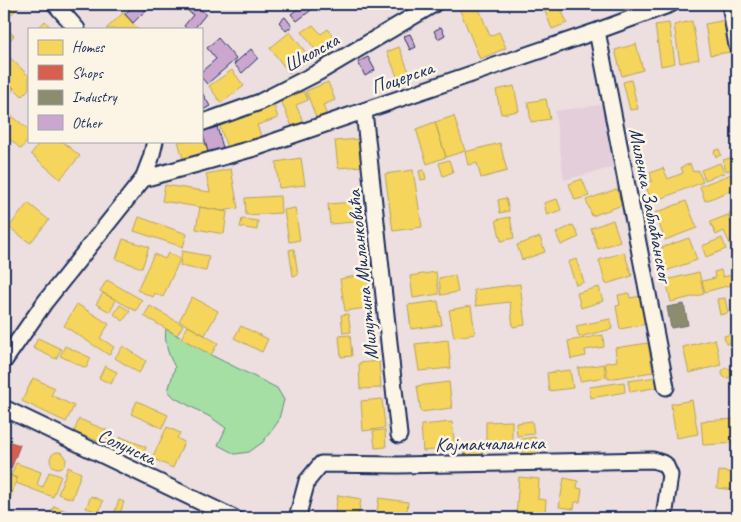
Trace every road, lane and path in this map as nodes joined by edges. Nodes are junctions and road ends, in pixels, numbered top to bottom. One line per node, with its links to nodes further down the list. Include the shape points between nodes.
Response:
1 (55, 4): 5 (street)
2 (434, 4): 9 (street, Школска, via 294,85 260,102)
3 (671, 4): 6 (street, Поцерска)
4 (730, 4): 7 (street)
5 (76, 28)
6 (596, 31): 8 (street, Поцерска); 13 (street, Миленка Заблаћанског)
7 (737, 46)
8 (364, 111): 11 (street, Поцерска, via 258,147); 15 (street, Милутина Миланковића)
9 (202, 122)
10 (155, 142): 11 (street)
11 (143, 179): 12 (street, via 45,302)
12 (4, 361)
13 (666, 387)
14 (4, 408): 16 (street, Солунска)
15 (399, 435)
16 (234, 518)
17 (297, 518): 18 (street, Кајмакчаланска, via 307,481 321,464 653,460 665,464 670,475)
18 (664, 518)

